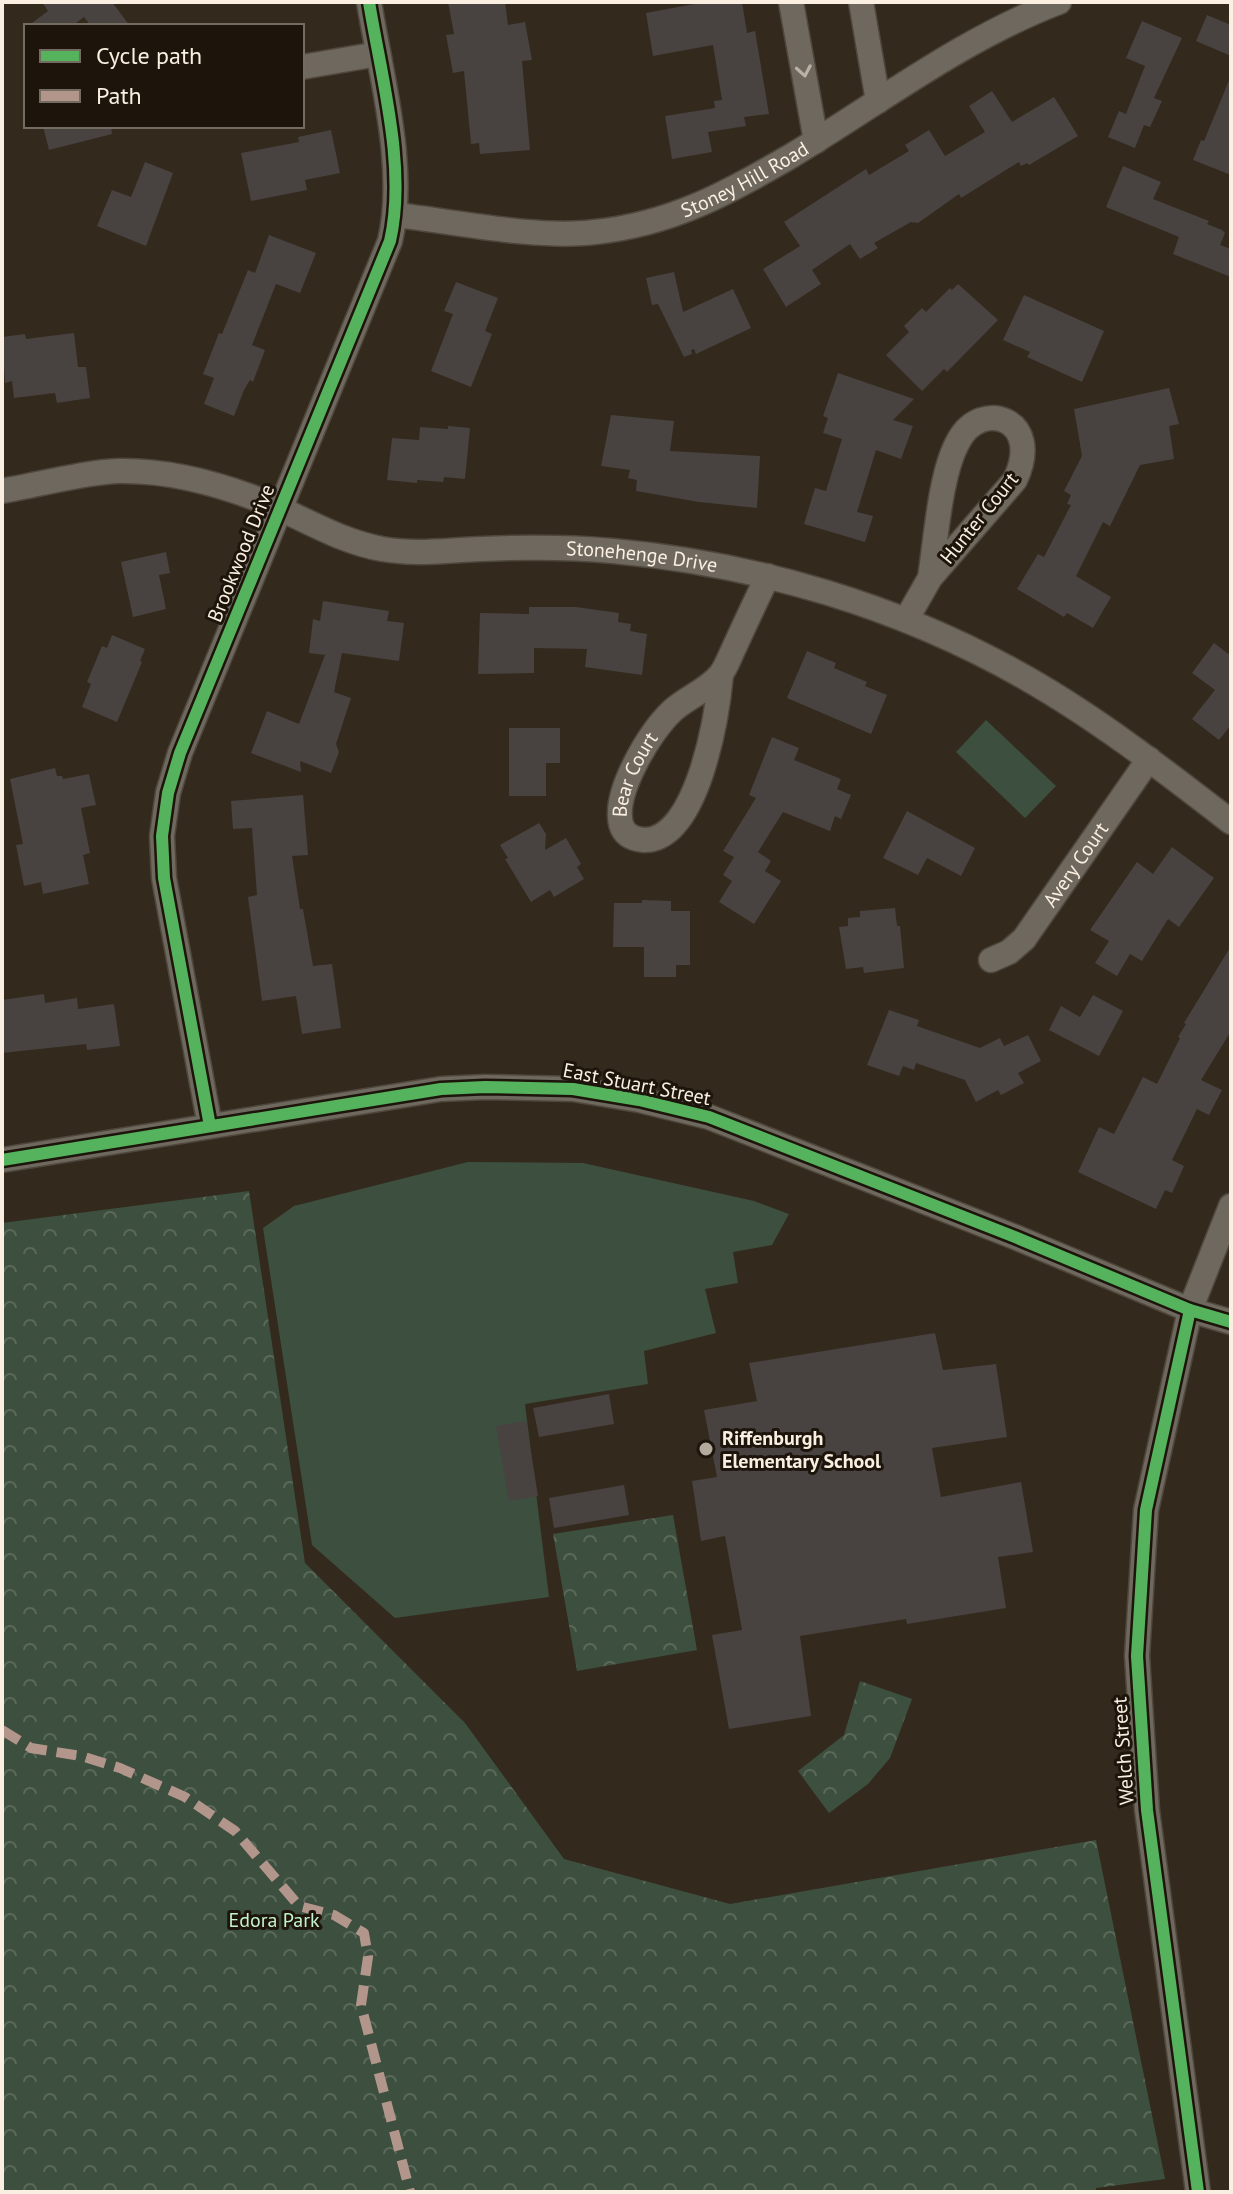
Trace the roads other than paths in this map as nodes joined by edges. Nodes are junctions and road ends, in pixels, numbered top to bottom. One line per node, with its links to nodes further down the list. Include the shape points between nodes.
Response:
1 (369, 2): 5 (street, Brookwood Drive)
2 (791, 2): 8 (street, one-way to 8)
3 (861, 2): 7 (street)
4 (1059, 2): 7 (street, Stoney Hill Road, via 967,45)
5 (378, 54): 6 (street); 9 (street, Brookwood Drive, via 393,145)
6 (304, 67)
7 (878, 101): 8 (street, Stoney Hill Road)
8 (816, 141): 9 (street, Stoney Hill Road, via 696,208 634,226 562,235)
9 (396, 215): 11 (street, Brookwood Drive)
10 (2, 491): 11 (street, Stonehenge Drive, via 117,471 140,472 238,491)
11 (281, 508): 12 (street, Stonehenge Drive, via 338,537 380,549 611,551); 19 (street, Brookwood Drive, via 180,753 162,836 164,878)
12 (768, 576): 14 (street, Stonehenge Drive); 15 (street, Bear Court)
13 (930, 578): 13 (street, Hunter Court, via 945,479 958,440 980,420 999,419 1015,426 1023,441 1023,462 1015,480); 14 (street, Hunter Court)
14 (906, 620): 16 (street, Stonehenge Drive, via 1027,679)
15 (721, 675): 15 (street, Bear Court, via 672,710 628,777 619,817 623,831 633,839 661,836 683,814 714,731)
16 (1149, 759): 17 (street, Stonehenge Drive); 18 (street, Avery Court, via 1024,939)
17 (1231, 822)
18 (991, 960)
19 (210, 1126): 20 (street, East Stuart Street); 22 (street, East Stuart Street, via 470,1087 573,1089 639,1100 709,1117)
20 (2, 1160)
21 (1231, 1206): 22 (street, Welch Street)
22 (1190, 1310): 23 (street, East Stuart Street); 24 (street, Welch Street, via 1146,1510 1137,1656 1147,1810)
23 (1231, 1322)
24 (1198, 2192)

